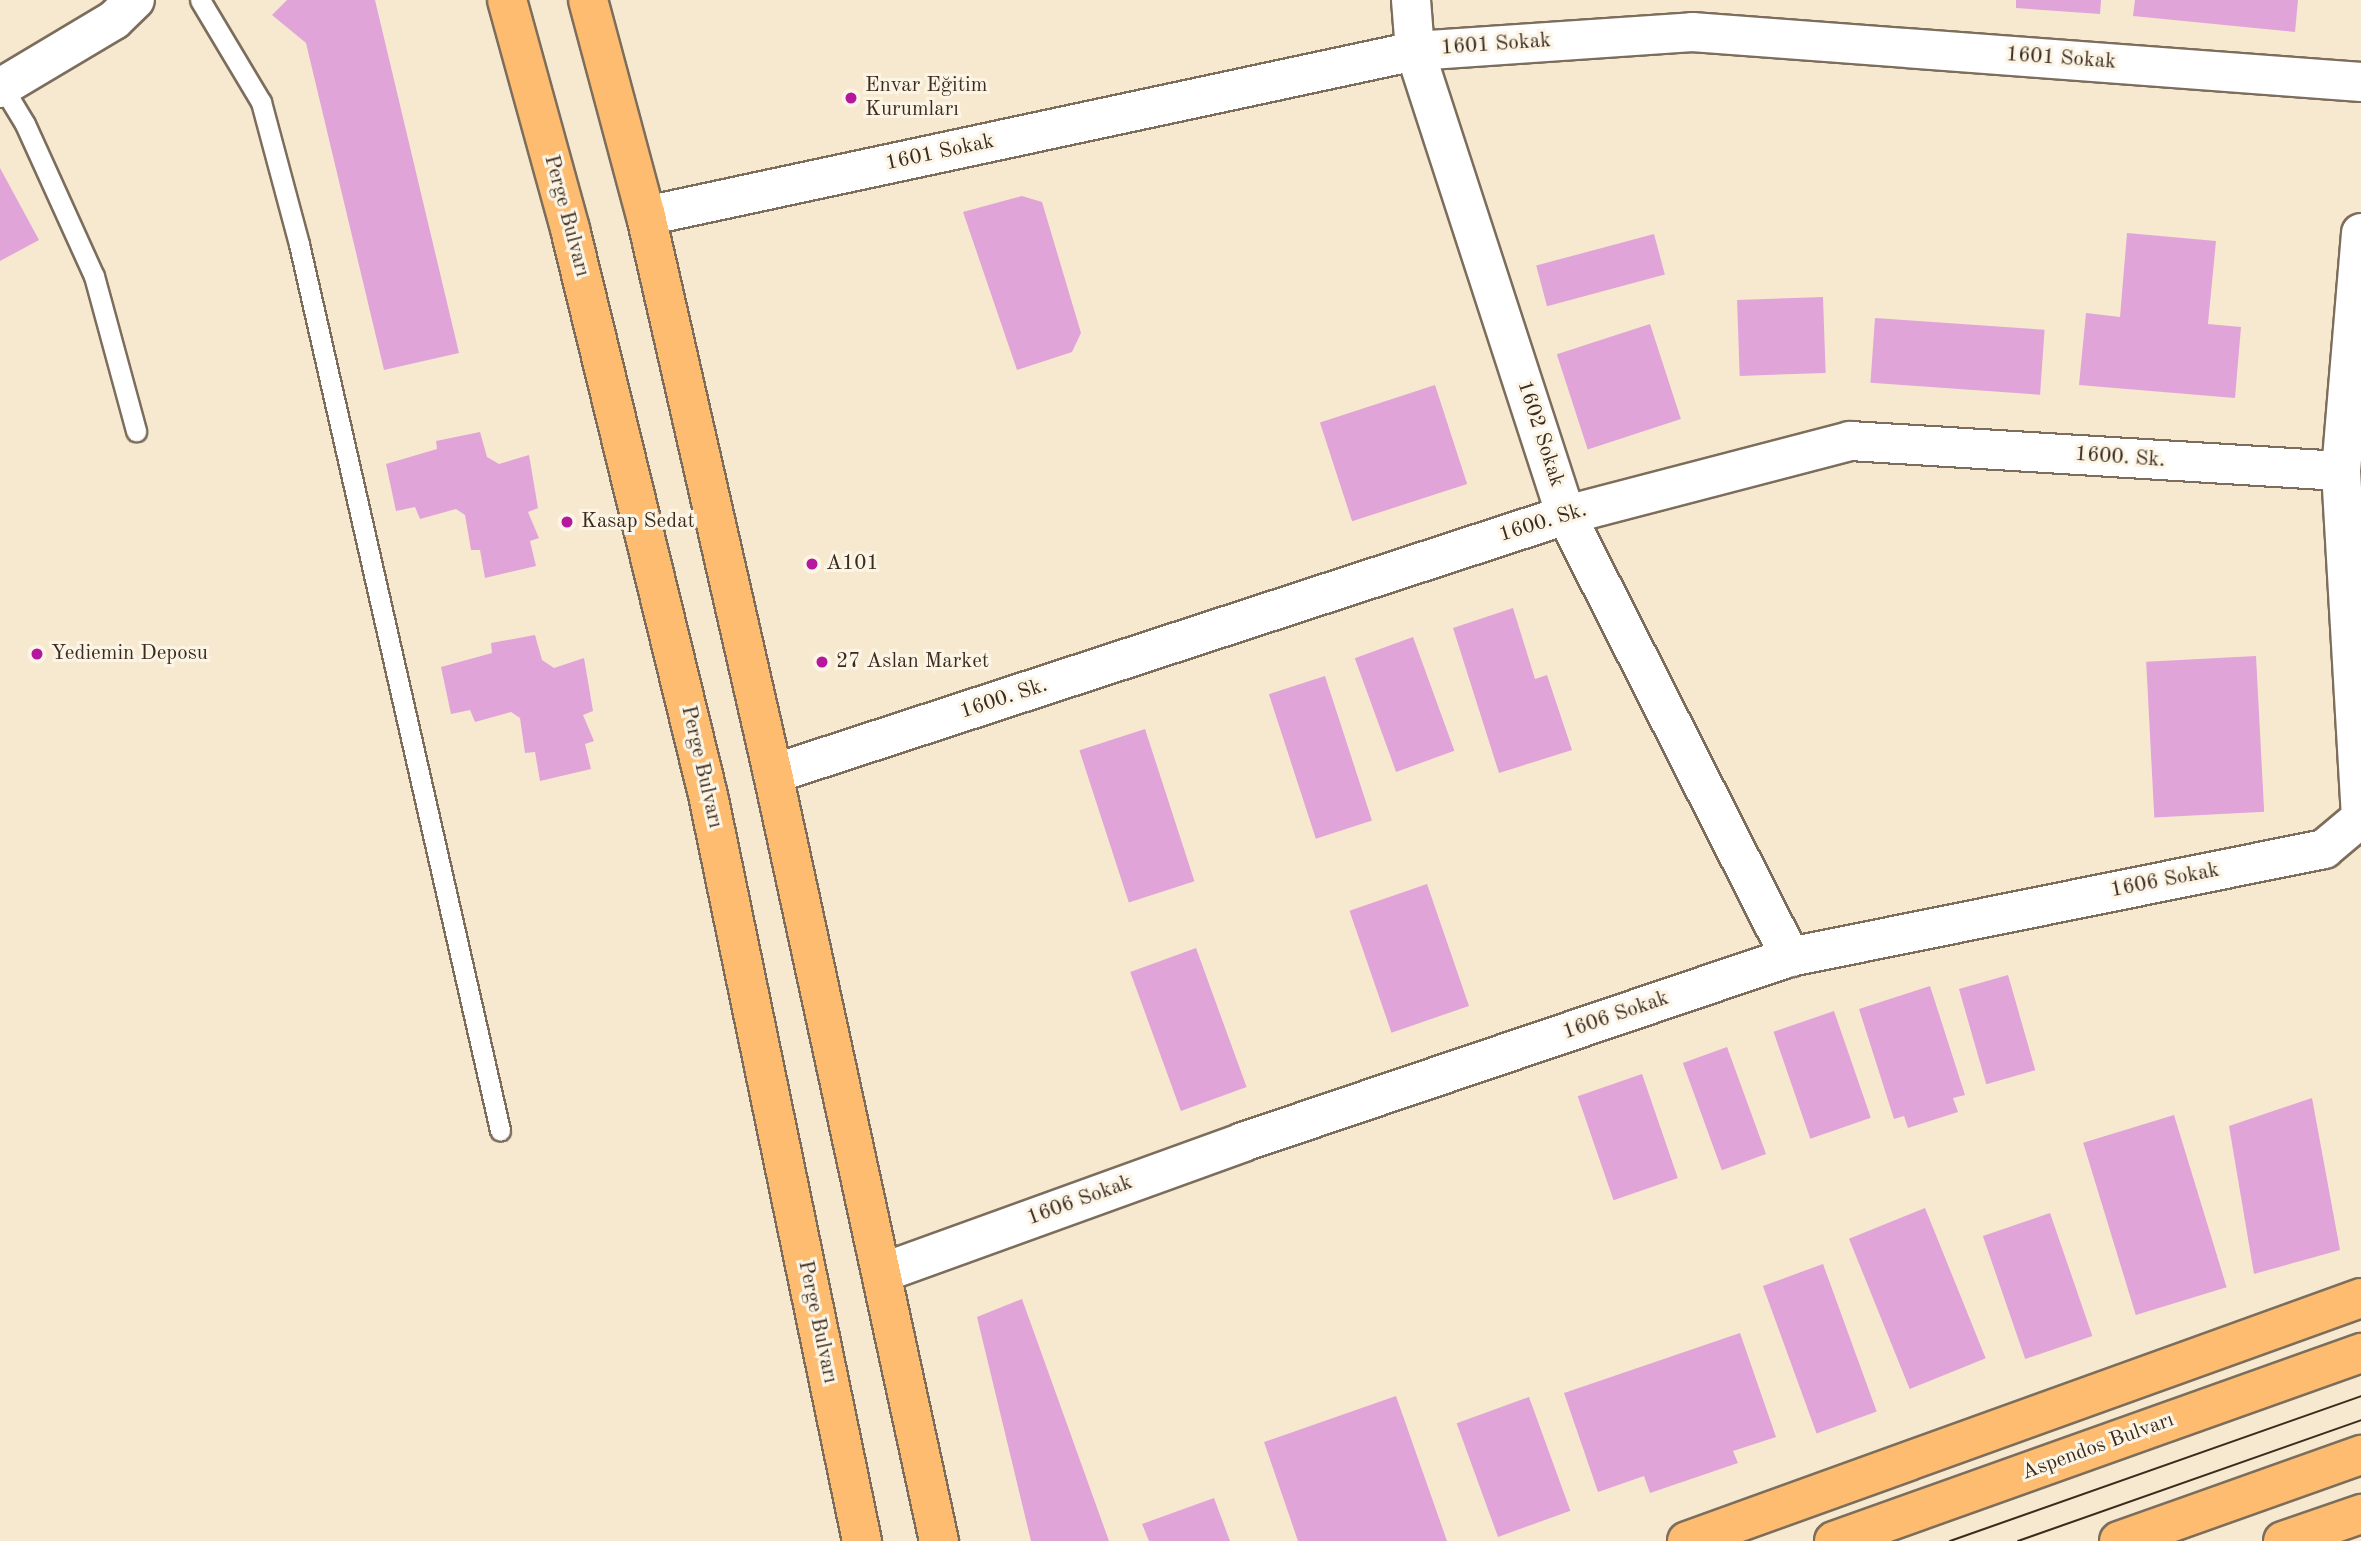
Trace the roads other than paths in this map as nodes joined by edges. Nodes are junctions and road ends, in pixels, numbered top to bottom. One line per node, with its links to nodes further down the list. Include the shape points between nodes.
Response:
1 (135, 0): 8 (street, via 114,20)
2 (200, 0): 17 (lane, via 261,102 299,244)
3 (507, 0): 23 (main road, Perge Bulvarı, via 570,229 708,795)
4 (588, 0): 9 (main road)
5 (1411, 0): 6 (street, 1602 Sokak)
6 (1415, 51): 7 (street, 1601 Sokak, via 1692,32); 9 (street, 1601 Sokak); 13 (street, 1602 Sokak)
7 (2361, 82)
8 (1, 87): 11 (lane, via 25,124 94,276)
9 (646, 216): 14 (main road)
10 (2361, 233): 12 (street)
11 (136, 431)
12 (2341, 471): 13 (street, 1600. Sk., via 1850,441); 15 (street)
13 (1566, 515): 14 (street, 1600. Sk.); 16 (street, 1602 Sokak)
14 (773, 774): 18 (main road)
15 (2361, 818): 16 (street, 1606 Sokak, via 2324,849)
16 (1790, 957): 18 (street, 1606 Sokak, via 1243,1142)
17 (500, 1130)
18 (882, 1273): 24 (main road)
19 (2361, 1298): 25 (main road)
20 (2361, 1353): 26 (main road, Aspendos Bulvarı)
21 (2361, 1455): 27 (main road)
22 (2361, 1514): 28 (main road)
23 (862, 1541)
24 (939, 1541)
25 (1687, 1541)
26 (1834, 1541)
27 (2119, 1541)
28 (2284, 1541)

